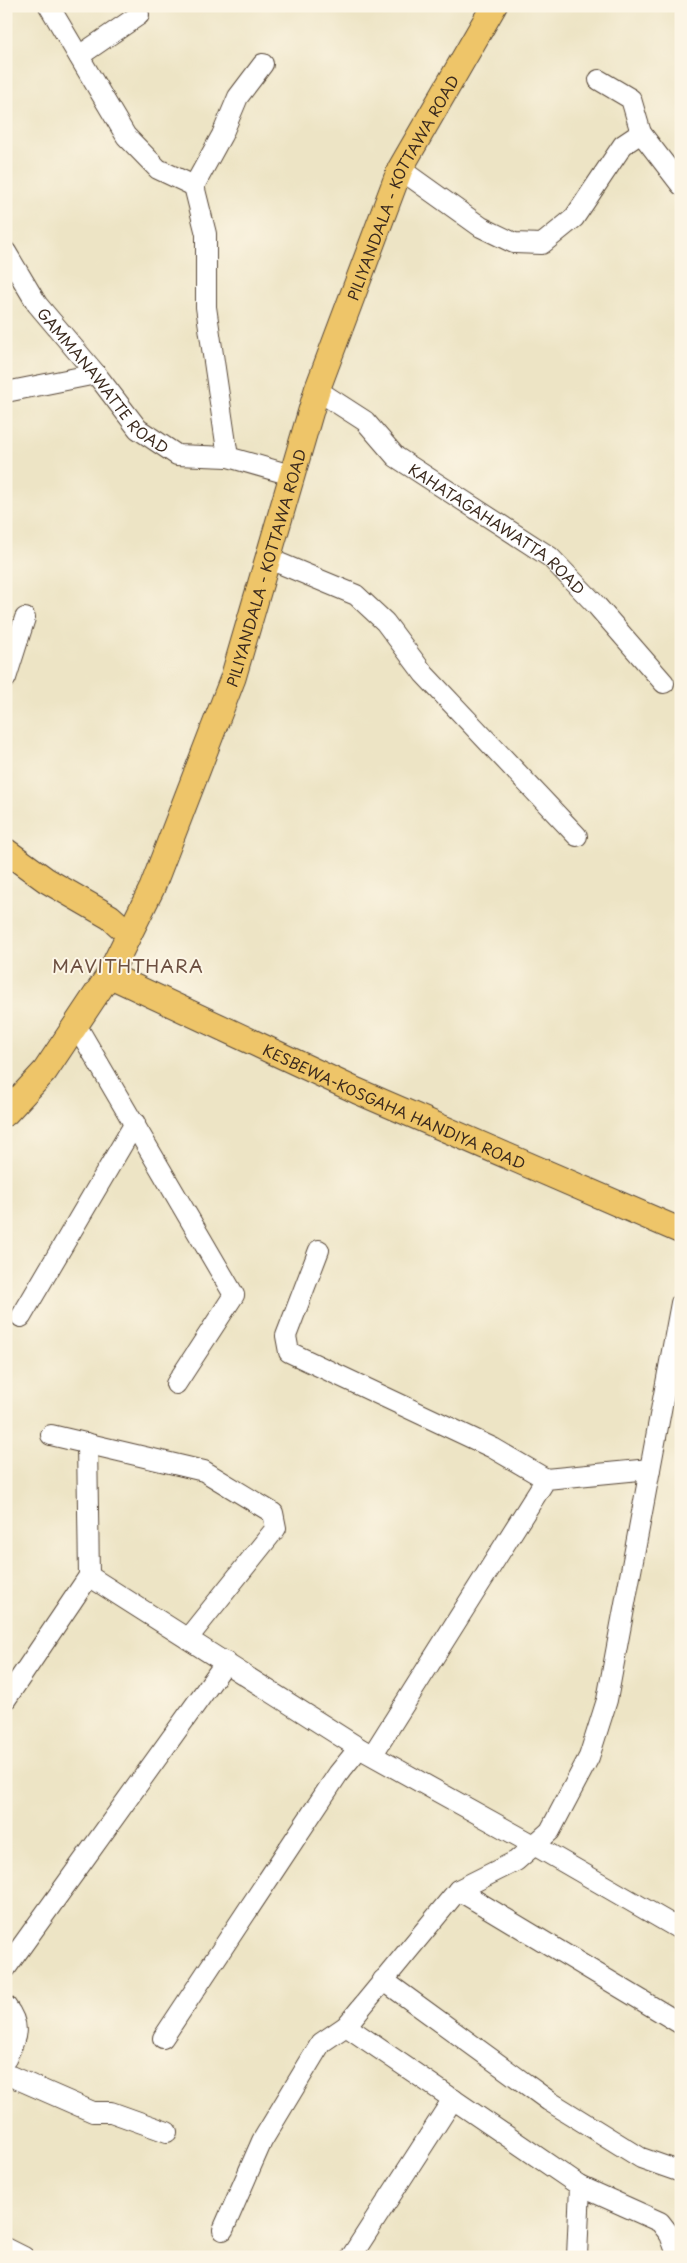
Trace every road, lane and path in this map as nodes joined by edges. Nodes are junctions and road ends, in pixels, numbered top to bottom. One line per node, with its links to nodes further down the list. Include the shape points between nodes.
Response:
1 (49, 6): 4 (street)
2 (494, 6): 8 (main road, PILIYANDALA - KOTTAWA ROAD)
3 (139, 15): 4 (street)
4 (79, 56): 10 (street, via 126,136 158,169)
5 (263, 64): 10 (street, via 238,97)
6 (598, 80): 7 (street, via 631,99)
7 (641, 133): 8 (street, via 623,145 574,218 542,244 514,243 481,227); 9 (street)
8 (400, 170): 13 (main road, PILIYANDALA - KOTTAWA ROAD)
9 (681, 185)
10 (194, 186): 15 (street, via 206,234 206,307)
11 (6, 252): 12 (street, GAMMANAWATTE ROAD, via 36,304)
12 (96, 374): 14 (street); 15 (street, GAMMANAWATTE ROAD, via 138,429 177,455)
13 (317, 390): 16 (main road, PILIYANDALA - KOTTAWA ROAD); 20 (street, KAHATAGAHAWATTA ROAD, via 365,421 396,457 550,557)
14 (6, 392)
15 (228, 457): 16 (street, GAMMANAWATTE ROAD)
16 (291, 475): 17 (main road, PILIYANDALA - KOTTAWA ROAD)
17 (267, 558): 21 (street, via 356,595 385,622 424,674); 23 (main road, PILIYANDALA - KOTTAWA ROAD, via 233,678 152,888)
18 (25, 618): 19 (street)
19 (6, 678)
20 (664, 683)
21 (577, 836)
22 (6, 851): 23 (main road, via 46,880 110,917)
23 (129, 934): 24 (main road, PILIYANDALA - KOTTAWA ROAD)
24 (109, 975): 25 (main road, PILIYANDALA - KOTTAWA ROAD); 28 (main road, KESBEWA-KOSGAHA HANDIYA ROAD, via 357,1091)
25 (75, 1023): 26 (main road, PILIYANDALA - KOTTAWA ROAD, via 45,1071); 27 (street)
26 (6, 1113)
27 (135, 1123): 31 (street); 32 (street, via 234,1295)
28 (681, 1231)
29 (319, 1250): 36 (street, via 286,1336 288,1352 493,1448)
30 (681, 1303): 35 (street)
31 (21, 1318)
32 (176, 1384)
33 (52, 1435): 34 (street)
34 (87, 1443): 37 (street); 38 (street, via 204,1471 273,1513 276,1528)
35 (650, 1469): 36 (street); 42 (street, via 607,1700 589,1758 550,1831)
36 (546, 1479): 41 (street)
37 (89, 1576): 38 (street); 40 (street)
38 (188, 1638): 39 (street)
39 (226, 1662): 41 (street); 45 (street)
40 (6, 1699)
41 (366, 1751): 42 (street); 50 (street, via 338,1774)
42 (534, 1845): 43 (street, via 516,1861); 44 (street)
43 (458, 1890): 46 (street); 48 (street)
44 (681, 1930)
45 (6, 1968)
46 (383, 1980): 49 (street); 55 (street, via 548,2101 642,2158)
47 (6, 2006): 51 (street, via 15,2018 17,2035)
48 (681, 2024)
49 (346, 2026): 53 (street); 57 (street, via 321,2043 262,2141)
50 (163, 2038)
51 (6, 2059)
52 (6, 2074): 54 (street, via 93,2112 111,2112)
53 (453, 2099): 56 (street); 60 (street)
54 (167, 2132)
55 (681, 2172)
56 (580, 2186): 61 (street); 62 (street, via 660,2222 670,2235)
57 (223, 2230)
58 (6, 2248): 59 (street)
59 (24, 2257)
60 (351, 2257)
61 (577, 2257)
62 (678, 2257)

